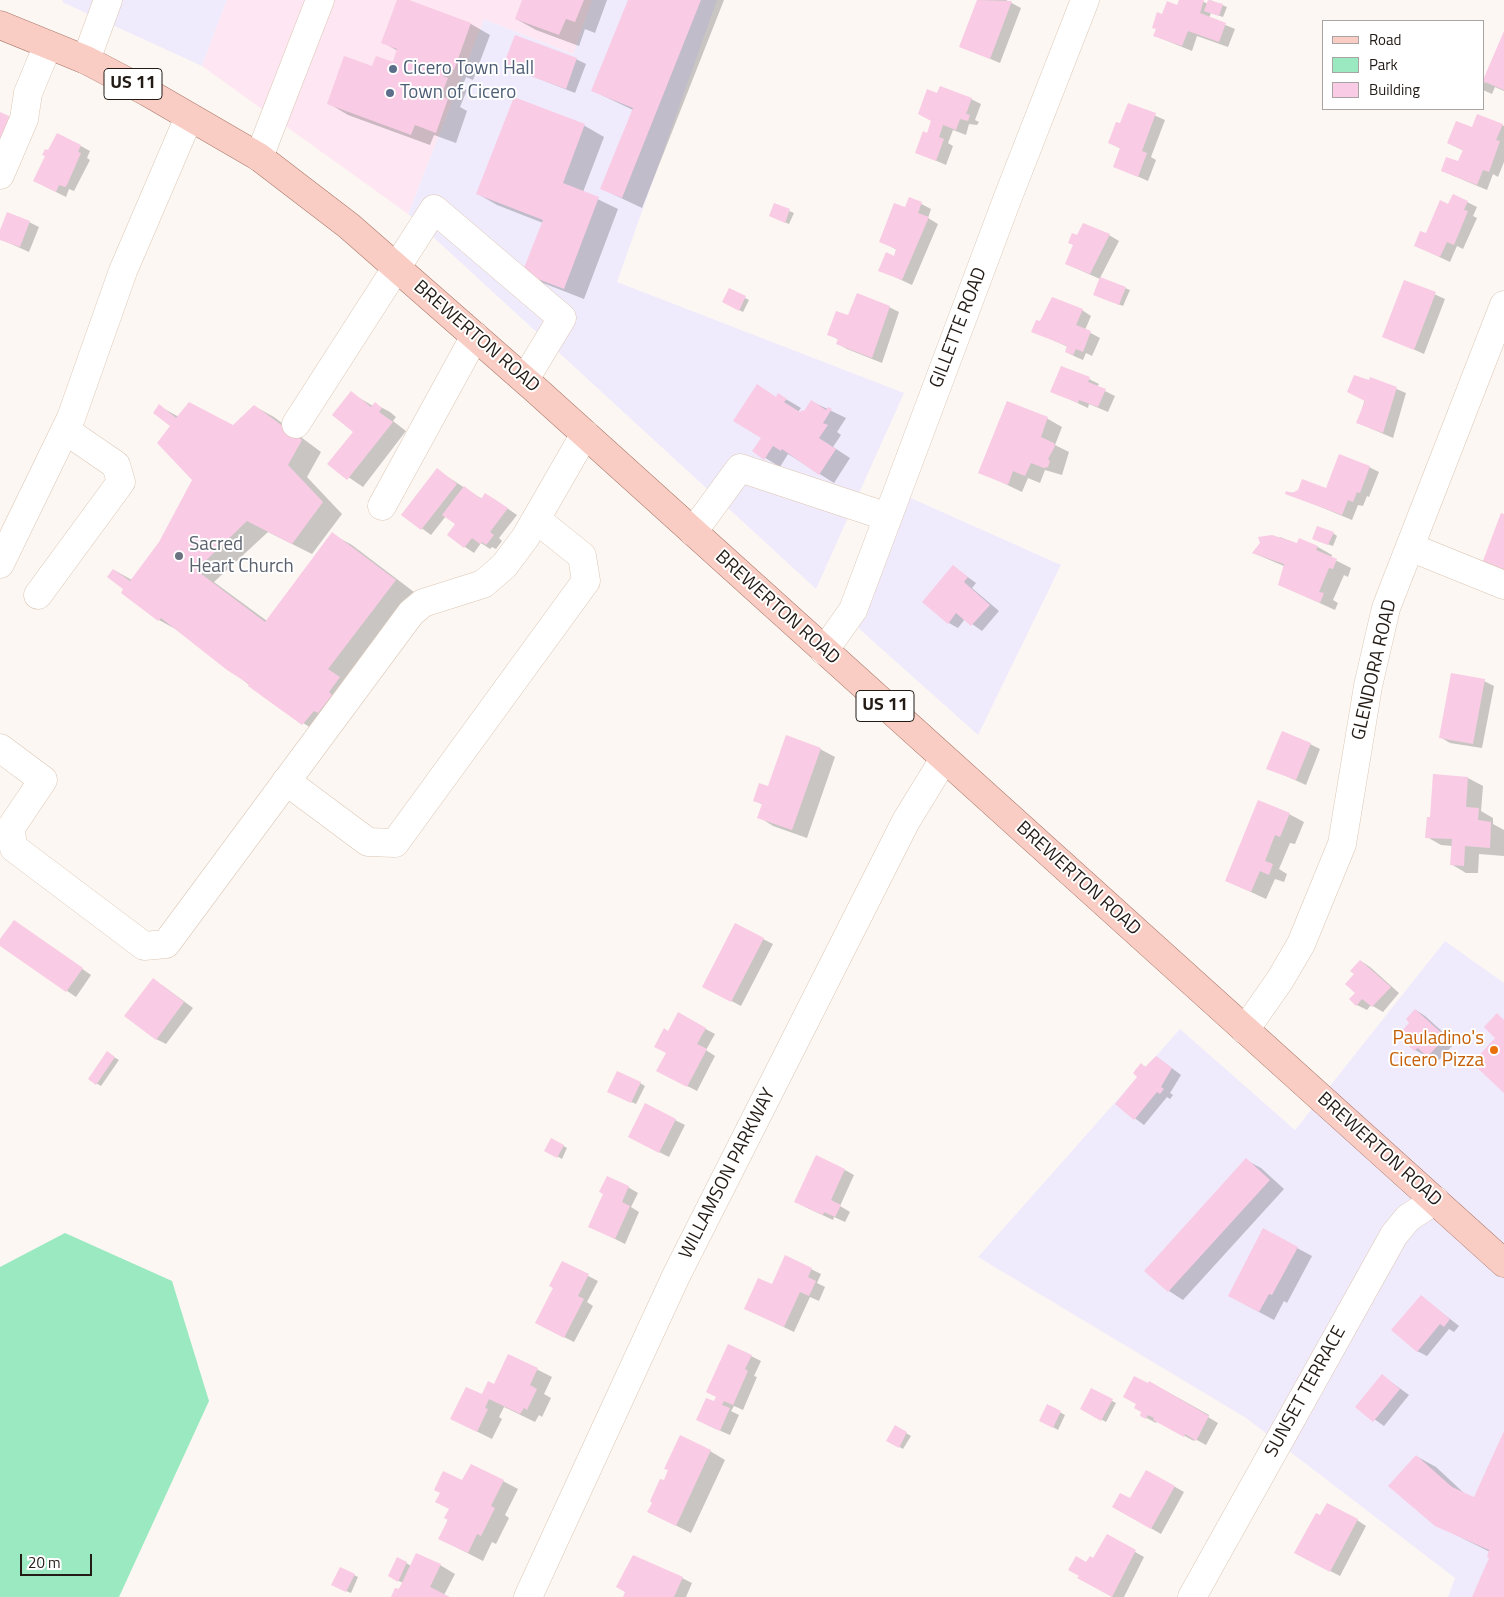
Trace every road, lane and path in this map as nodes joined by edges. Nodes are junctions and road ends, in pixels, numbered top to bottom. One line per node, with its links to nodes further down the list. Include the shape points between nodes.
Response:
1 (108, 0): 6 (street)
2 (320, 0): 8 (street)
3 (1085, 0): 18 (street, GILLETTE ROAD)
4 (2, 29): 5 (main road, BREWERTON ROAD / US 11)
5 (48, 45): 6 (main road, BREWERTON ROAD / US 11); 9 (street, via 28,93 21,126)
6 (86, 60): 7 (main road, BREWERTON ROAD / US 11)
7 (189, 117): 8 (main road, BREWERTON ROAD / US 11); 15 (street, via 123,271)
8 (258, 157): 10 (main road, BREWERTON ROAD / US 11, via 349,226)
9 (0, 175)
10 (396, 267): 12 (main road, BREWERTON ROAD / US 11); 13 (street, via 434,208 562,318); 14 (street)
11 (1504, 304): 21 (street, GLENDORA ROAD)
12 (475, 336): 13 (main road, BREWERTON ROAD / US 11); 17 (street)
13 (525, 379): 16 (main road, BREWERTON ROAD / US 11)
14 (296, 424)
15 (65, 430): 22 (street); 24 (street, via 116,465 121,482)
16 (585, 434): 19 (street); 20 (main road, BREWERTON ROAD / US 11)
17 (382, 506)
18 (888, 517): 20 (street, via 740,468); 25 (street, GILLETTE ROAD, via 853,610)
19 (536, 519): 28 (street, via 504,566 484,584 424,602 410,613); 28 (street, via 582,556 586,581 395,843 368,842)
20 (693, 532): 25 (main road, BREWERTON ROAD / US 11)
21 (1410, 548): 23 (street); 29 (street, GLENDORA ROAD, via 1386,608 1368,686 1342,844 1300,944 1280,980)
22 (0, 564)
23 (1504, 585)
24 (38, 595)
25 (824, 651): 27 (main road, BREWERTON ROAD / US 11)
26 (0, 748): 28 (street, via 43,780 10,829 14,848 144,946 166,944)
27 (944, 759): 29 (main road, BREWERTON ROAD / US 11); 32 (street, WILLAMSON PARKWAY, via 906,821 676,1276)
28 (286, 781)
29 (1245, 1030): 30 (main road, BREWERTON ROAD / US 11)
30 (1435, 1200): 31 (main road, BREWERTON ROAD / US 11); 33 (street, SUNSET TERRACE, via 1408,1218 1394,1235)
31 (1504, 1263)
32 (528, 1597)
33 (1192, 1597)

